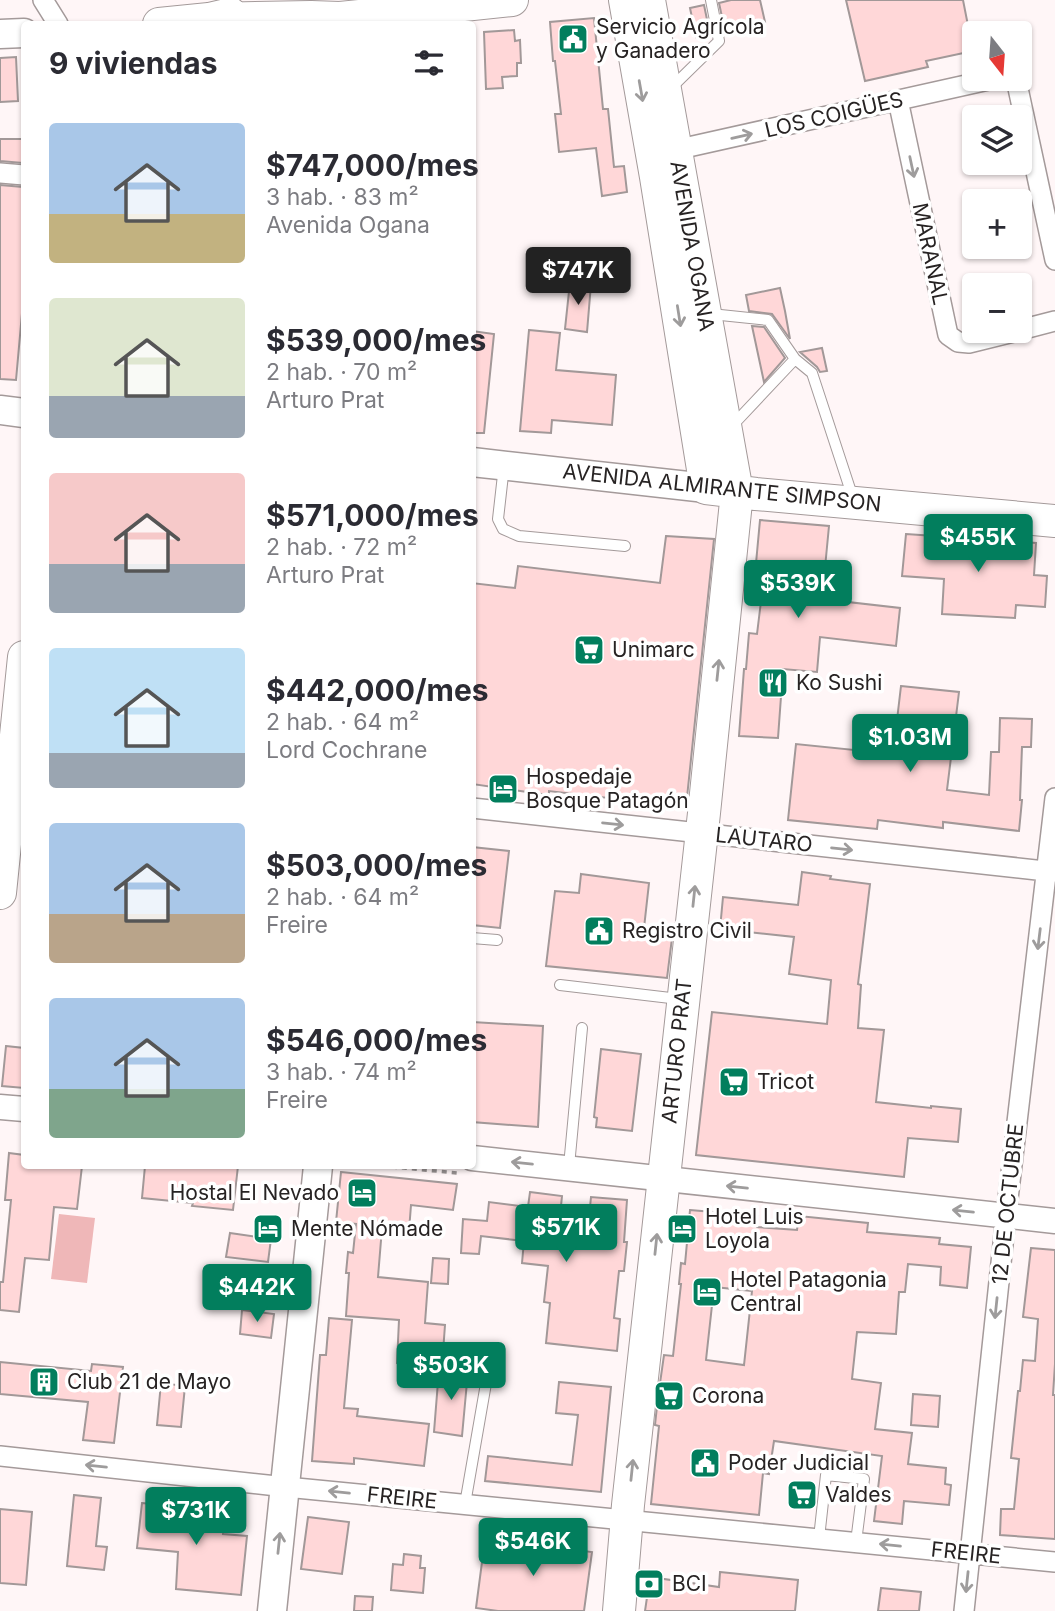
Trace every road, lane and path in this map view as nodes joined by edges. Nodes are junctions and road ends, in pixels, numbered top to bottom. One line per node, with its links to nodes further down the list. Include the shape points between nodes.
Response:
1 (43, 0): 7 (street)
2 (513, 0): 6 (main road, via 340,18)
3 (625, 0): 29 (main road, AVENIDA OGANA, one-way to 29)
4 (649, 0): 13 (main road, AVENIDA OGANA)
5 (711, 0): 13 (lane, via 719,41)
6 (307, 14): 8 (main road)
7 (56, 21)
8 (193, 21)
9 (21, 33): 10 (main road)
10 (0, 34)
11 (962, 86): 14 (street, LOS COIGÜES)
12 (1019, 91): 18 (street)
13 (665, 94): 15 (main road, AVENIDA OGANA)
14 (898, 100): 15 (street, LOS COIGÜES, one-way to 14); 22 (street, MARANAL, one-way to 22, via 946,327 953,340)
15 (675, 150): 19 (main road, AVENIDA OGANA)
16 (0, 173): 17 (street)
17 (21, 175)
18 (1055, 260)
19 (704, 313): 23 (lane, via 768,320); 26 (main road, AVENIDA OGANA)
20 (1055, 321): 21 (street, MARANAL)
21 (1032, 327)
22 (962, 343)
23 (795, 359): 26 (lane); 31 (lane, via 812,373)
24 (0, 410): 25 (main road)
25 (21, 413)
26 (726, 432): 30 (main road, AVENIDA OGANA)
27 (476, 463): 28 (main road, AVENIDA ALMIRANTE SIMPSON)
28 (504, 466): 29 (main road, AVENIDA ALMIRANTE SIMPSON); 33 (lane, via 498,519 503,529 519,536)
29 (706, 488): 30 (main road, AVENIDA ALMIRANTE SIMPSON)
30 (737, 492): 31 (main road, AVENIDA ALMIRANTE SIMPSON); 38 (main road, ARTURO PRAT, one-way to 30)
31 (854, 502): 32 (main road, AVENIDA ALMIRANTE SIMPSON)
32 (1055, 521)
33 (625, 546)
34 (21, 685): 35 (main road)
35 (13, 758): 40 (main road)
36 (1055, 798): 39 (street, 12 DE OCTUBRE)
37 (476, 808): 38 (street, LAUTARO, one-way to 38)
38 (701, 834): 39 (street, LAUTARO, one-way to 39); 44 (main road, ARTURO PRAT, one-way to 38)
39 (1051, 872): 52 (street, 12 DE OCTUBRE, one-way to 52)
40 (0, 893)
41 (476, 938): 42 (lane)
42 (497, 940)
43 (560, 985): 44 (lane)
44 (683, 1000): 51 (main road, ARTURO PRAT)
45 (582, 1028): 49 (lane)
46 (0, 1107): 47 (street)
47 (21, 1109)
48 (476, 1158): 49 (street, one-way to 48)
49 (569, 1168): 51 (street)
50 (318, 1169): 56 (main road)
51 (663, 1178): 52 (street, one-way to 51); 58 (main road, ARTURO PRAT, one-way to 51)
52 (1006, 1216): 53 (street); 61 (street, 12 DE OCTUBRE, one-way to 61)
53 (1055, 1221)
54 (488, 1372): 57 (lane)
55 (0, 1456): 56 (street, FREIRE, one-way to 55)
56 (286, 1487): 57 (street, FREIRE, one-way to 56); 63 (main road, one-way to 56)
57 (465, 1504): 58 (street, FREIRE)
58 (627, 1520): 59 (street, FREIRE); 64 (main road, ARTURO PRAT)
59 (819, 1538): 60 (street, FREIRE); 60 (lane, via 826,1475 864,1479)
60 (856, 1542): 61 (street, FREIRE, one-way to 60)
61 (970, 1553): 62 (street, FREIRE); 65 (street, 12 DE OCTUBRE, one-way to 65)
62 (1055, 1562)
63 (272, 1611)
64 (619, 1611)
65 (964, 1611)

